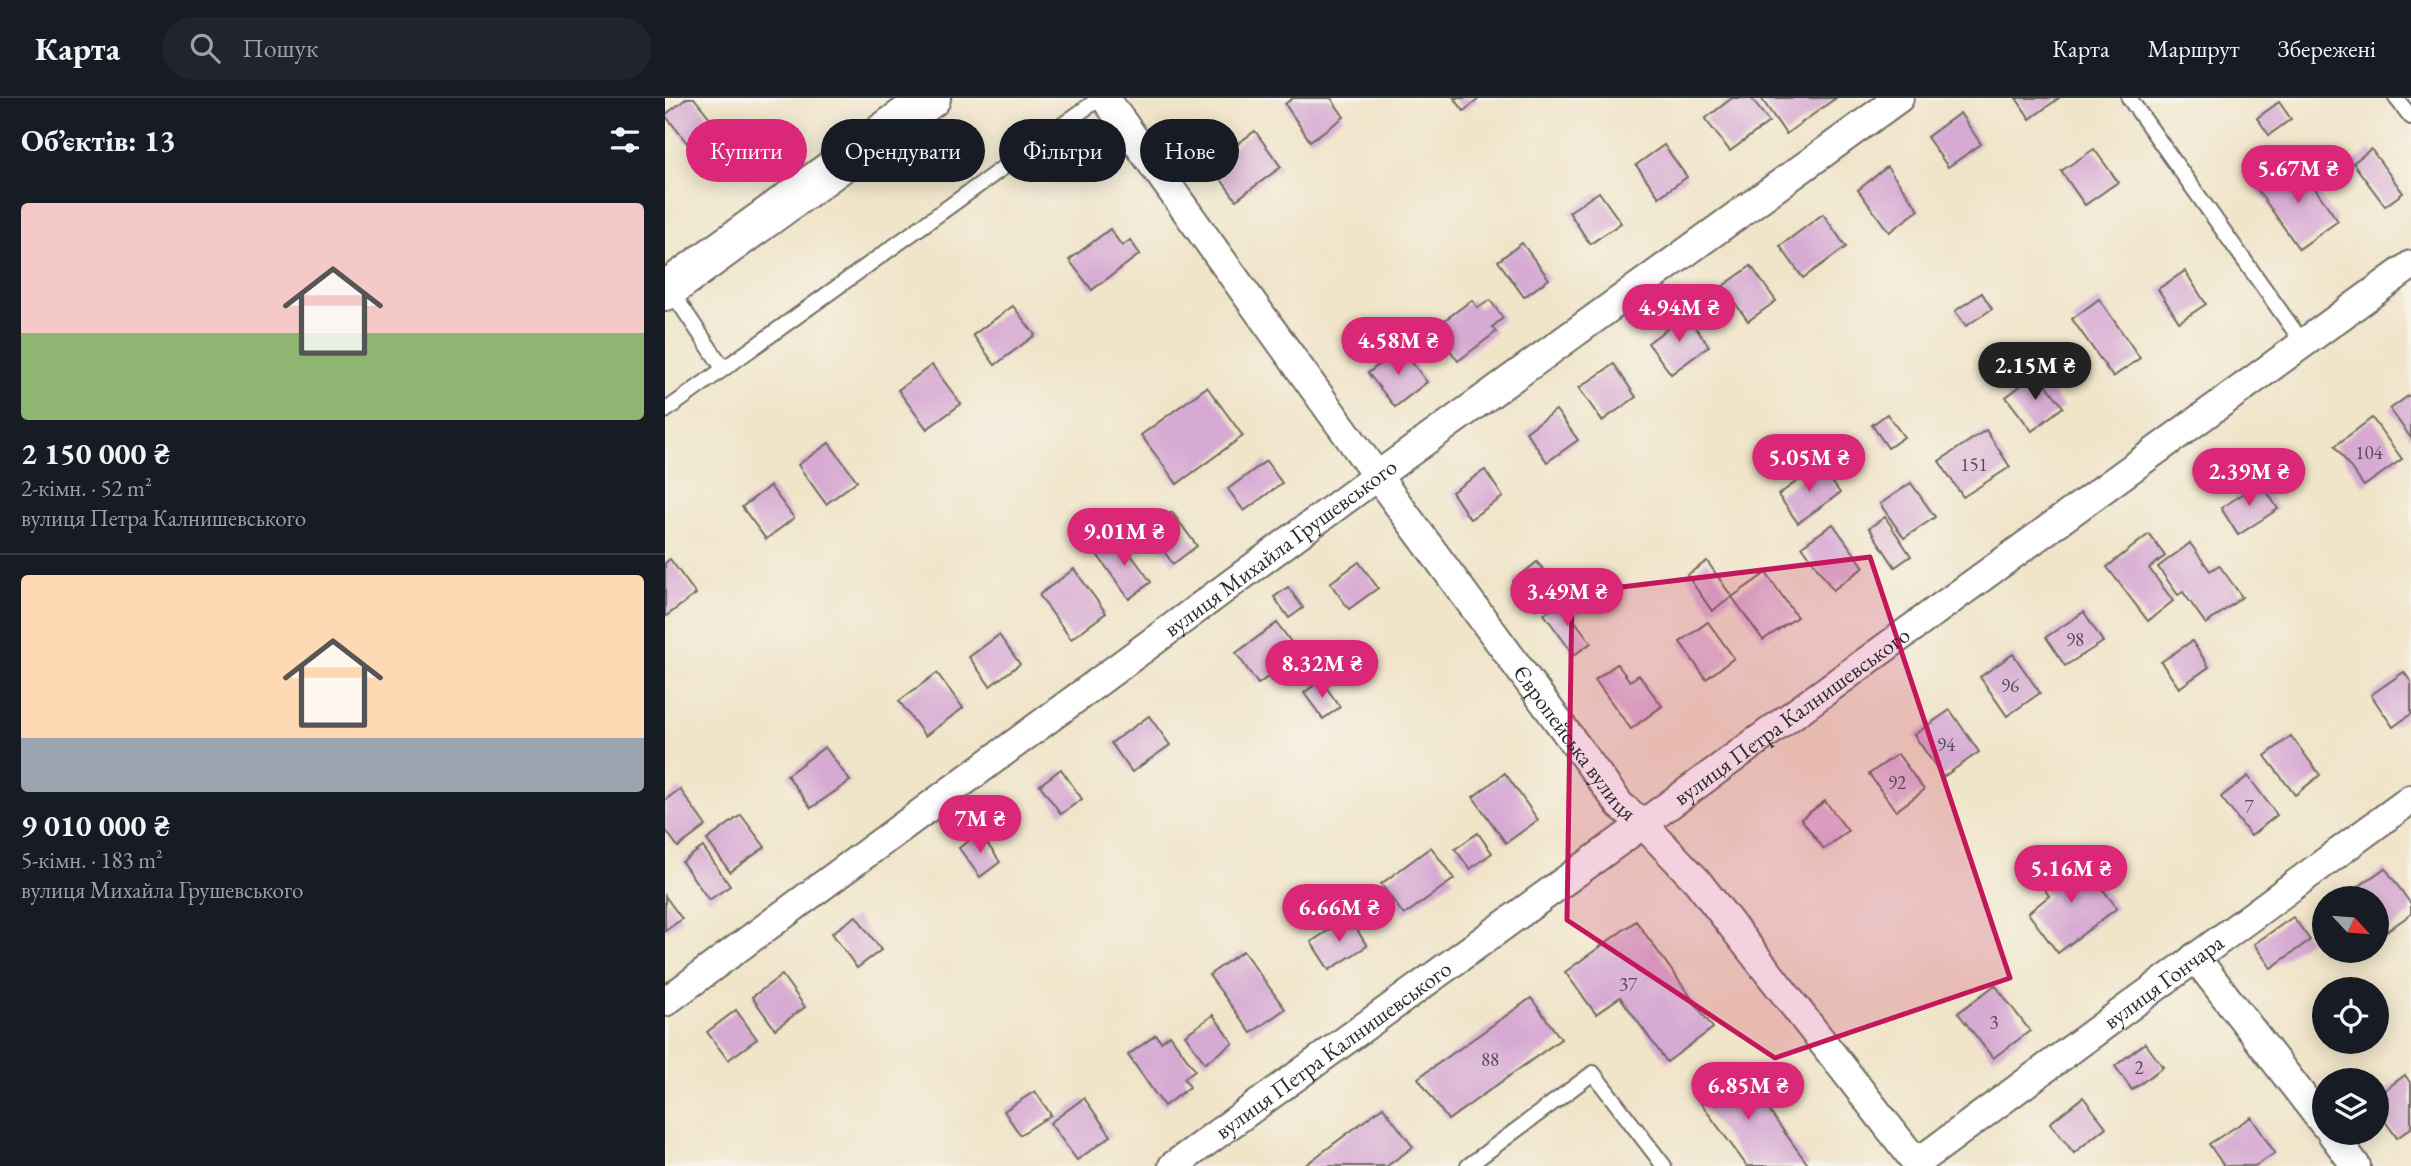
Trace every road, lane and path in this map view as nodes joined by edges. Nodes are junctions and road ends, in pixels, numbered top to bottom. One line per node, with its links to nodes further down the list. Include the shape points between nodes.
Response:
1 (930, 98): 8 (main road)
2 (1102, 98): 10 (lane); 12 (street, Європейська вулиця)
3 (1899, 98): 12 (street, вулиця Михайла Грушевського)
4 (2129, 98): 9 (lane)
5 (2396, 98): 6 (lane)
6 (2411, 117)
7 (2411, 265): 9 (street, вулиця Петра Калнишевського)
8 (667, 290): 10 (lane)
9 (2303, 343): 14 (street, вулиця Петра Калнишевського)
10 (723, 368): 11 (lane)
11 (665, 411)
12 (1377, 476): 14 (street, Європейська вулиця, via 1620,805); 16 (street, вулиця Михайла Грушевського)
13 (2411, 799): 15 (street, вулиця Гончара)
14 (1643, 824): 19 (street, Європейська вулиця, via 1697,881); 20 (street, вулиця Петра Калнишевського)
15 (2195, 957): 17 (street); 19 (street, вулиця Гончара)
16 (665, 1002)
17 (2312, 1108)
18 (2340, 1145): 23 (street)
19 (1918, 1164)
20 (1173, 1166)
21 (1468, 1166): 22 (lane, via 1593,1073)
22 (1664, 1166)
23 (2357, 1166)

